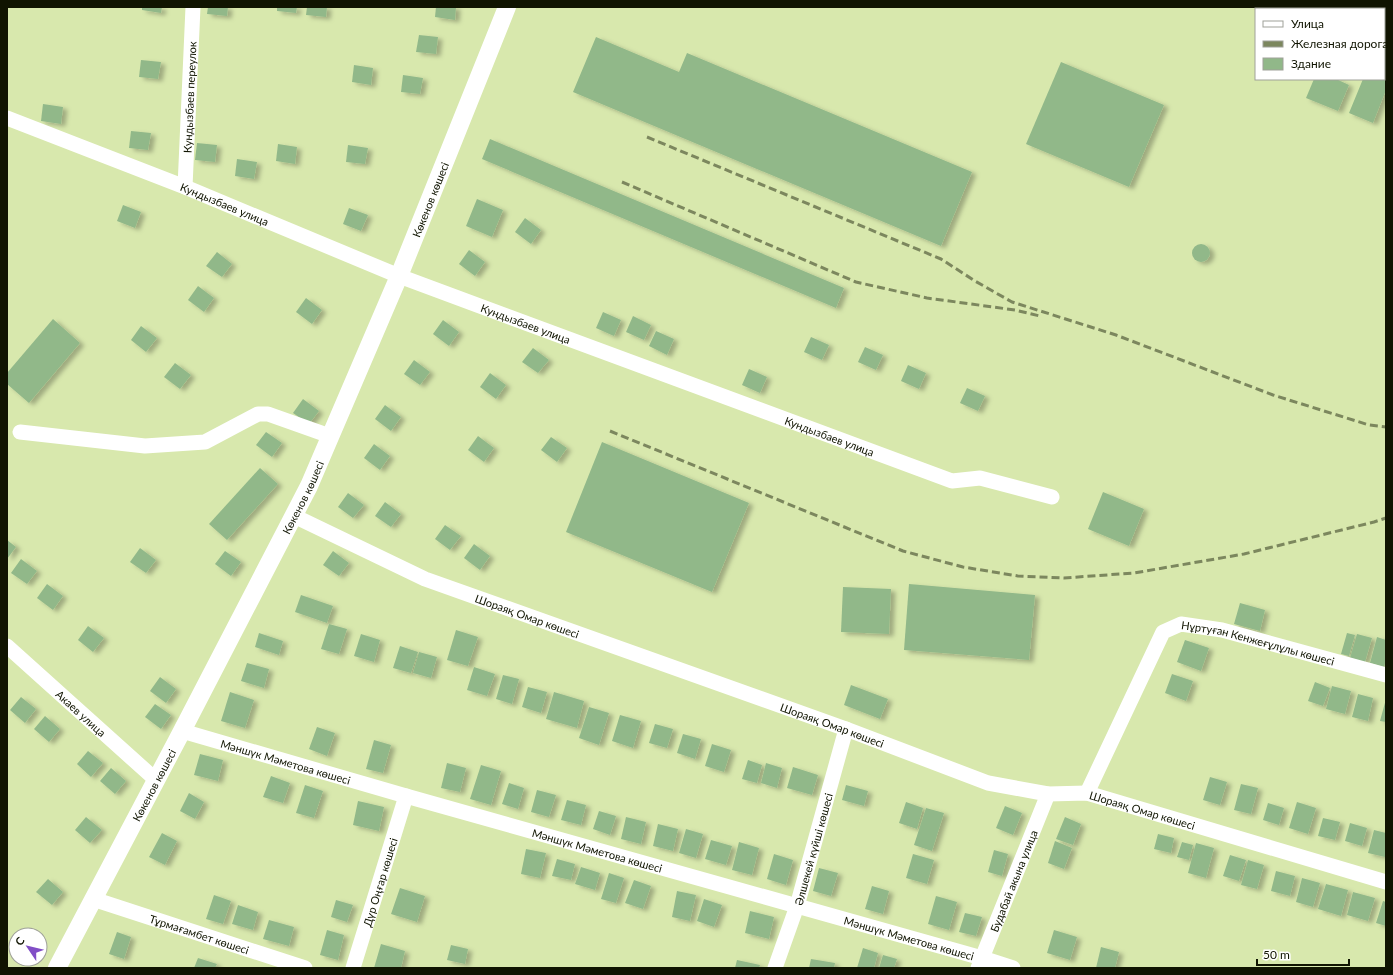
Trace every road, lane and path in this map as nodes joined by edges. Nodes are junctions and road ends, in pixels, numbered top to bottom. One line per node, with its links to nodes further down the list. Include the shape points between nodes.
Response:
1 (192, 7): 4 (street, Кундызбаев переулок)
2 (507, 7): 5 (street, Көкенов көшесі)
3 (7, 118): 4 (street, Кундызбаев улица)
4 (184, 187): 5 (street, Кундызбаев улица)
5 (399, 276): 7 (street, Көкенов көшесі); 8 (street, Кундызбаев улица, via 952,481 980,478)
6 (20, 432): 7 (street, via 145,446 205,442 258,414 268,414)
7 (330, 436): 9 (street, Көкенов көшесі)
8 (1052, 497)
9 (294, 516): 12 (street, Шораяқ Омар көшесі, via 424,579); 13 (street, Көкенов көшесі)
10 (7, 646): 14 (street, Акаев улица)
11 (1386, 675): 15 (street, Нұртуған Кенжеғұлұлы көшесі, via 1222,630 1181,624 1163,632)
12 (846, 729): 16 (street, Шораяқ Омар көшесі, via 988,783); 20 (street, Әлшекей күйші көшесі)
13 (182, 731): 14 (street, Көкенов көшесі); 17 (street, Мәншүк Мәметова көшесі)
14 (156, 780): 19 (street, Көкенов көшесі)
15 (1087, 793): 16 (street, Шораяқ Омар көшесі); 18 (street, Шораяқ Омар көшесі)
16 (1048, 794): 21 (street, Будабай акына улица)
17 (406, 796): 20 (street, Мәншүк Мәметова көшесі); 24 (street, Дүр Оңғар көшесі)
18 (1386, 882)
19 (94, 899): 22 (street, Көкенов көшесі); 23 (street, Тұрмағамбет көшесі)
20 (797, 906): 21 (street, Мәншүк Мәметова көшесі); 25 (street, Әлшекей күйші көшесі)
21 (980, 963): 26 (street, Мәншүк Мәметова көшесі)
22 (57, 968)
23 (305, 968)
24 (353, 968)
25 (776, 968)
26 (1013, 968)

